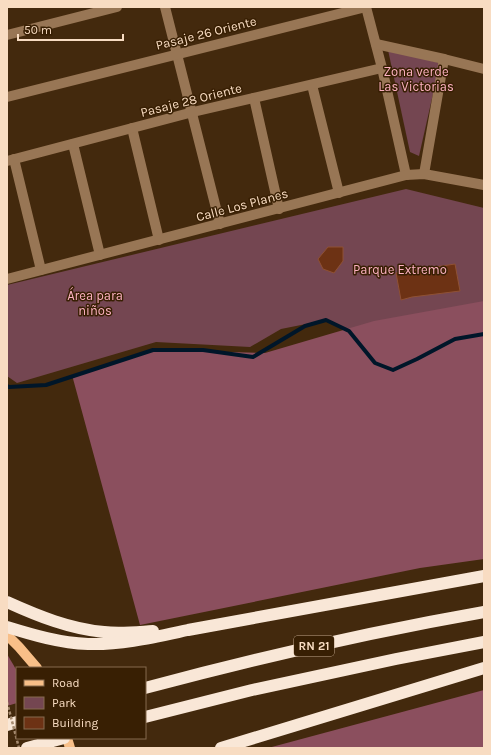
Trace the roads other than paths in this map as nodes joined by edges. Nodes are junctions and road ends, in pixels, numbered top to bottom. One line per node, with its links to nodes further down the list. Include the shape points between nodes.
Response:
1 (117, 7): 4 (street)
2 (166, 7): 6 (street)
3 (366, 7): 5 (street); 6 (street, Pasaje 26 Oriente)
4 (7, 35)
5 (376, 44): 7 (street); 8 (street)
6 (177, 54): 11 (street, Pasaje 26 Oriente); 13 (street)
7 (444, 59): 9 (street); 17 (street)
8 (382, 68): 10 (street, Pasaje 28 Oriente); 18 (street)
9 (484, 69)
10 (312, 85): 12 (street, Pasaje 28 Oriente); 20 (street)
11 (7, 97)
12 (254, 98): 13 (street, Pasaje 28 Oriente); 21 (street)
13 (193, 112): 14 (street, Pasaje 28 Oriente); 22 (street)
14 (132, 128): 15 (street, Pasaje 28 Oriente); 23 (street)
15 (73, 144): 16 (street, Pasaje 28 Oriente); 24 (street)
16 (11, 160): 25 (street)
17 (424, 174): 18 (street, Calle Los Planes); 19 (street, Calle Los Planes)
18 (406, 175): 20 (street, Calle Los Planes)
19 (484, 185)
20 (339, 193): 21 (street, Calle Los Planes)
21 (279, 209): 22 (street, Calle Los Planes)
22 (220, 224): 23 (street, Calle Los Planes)
23 (159, 240): 24 (street, Calle Los Planes)
24 (100, 255): 25 (street, Calle Los Planes)
25 (41, 270): 26 (street, Calle Los Planes)
26 (7, 279)
27 (484, 576): 31 (highway)
28 (7, 602): 31 (highway, via 35,615 93,631)
29 (484, 612): 36 (highway, RN 21, via 342,639)
30 (7, 627): 31 (highway, via 37,636 87,644 142,640)
31 (188, 630)
32 (7, 636): 34 (main road)
33 (484, 642): 37 (highway, RN 21, via 259,688)
34 (36, 667)
35 (484, 668): 40 (highway)
36 (146, 688)
37 (146, 717)
38 (62, 739): 39 (highway)
39 (27, 748)
40 (221, 748)

